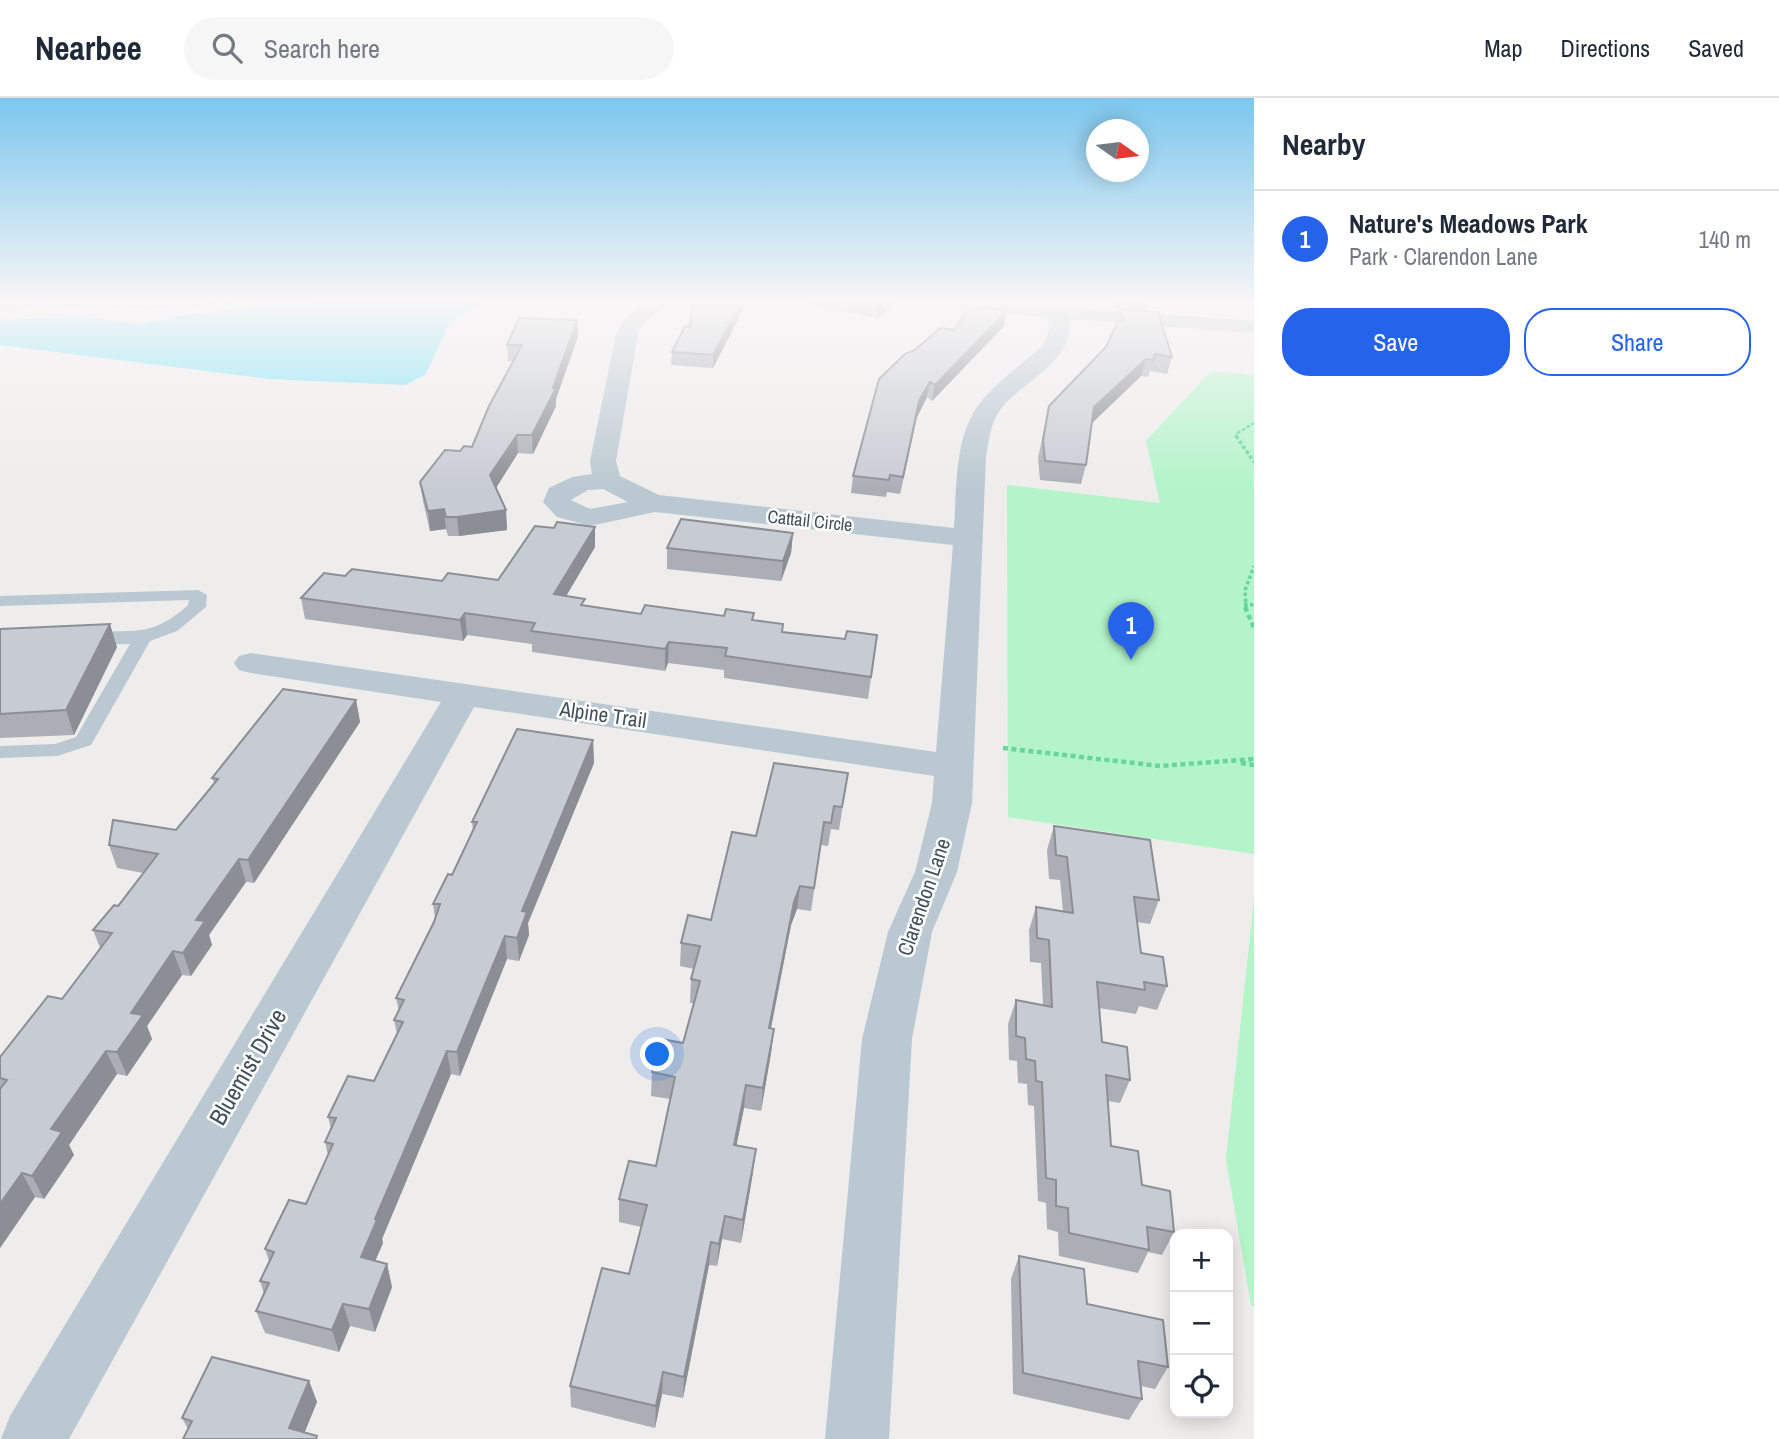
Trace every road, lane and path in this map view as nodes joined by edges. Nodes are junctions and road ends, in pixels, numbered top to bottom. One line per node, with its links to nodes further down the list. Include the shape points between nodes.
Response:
1 (621, 365): 5 (street, via 603,461)
2 (1035, 365): 7 (street, Clarendon Lane, via 988,409 978,430)
3 (1254, 423): 4 (path, via 1236,434 1236,440)
4 (1254, 462)
5 (607, 480): 6 (street, Cattail Circle); 6 (street, Cattail Circle, via 582,483 559,494 559,506 596,518)
6 (653, 503): 7 (street, Cattail Circle)
7 (967, 538): 22 (street, Clarendon Lane)
8 (1254, 566): 10 (path, via 1244,588)
9 (0, 601): 13 (lane, via 198,595 197,607 171,631)
10 (1244, 604): 11 (path); 12 (path)
11 (1254, 606)
12 (1254, 628)
13 (143, 638): 14 (lane); 18 (lane, via 84,741 57,750)
14 (66, 641)
15 (251, 663): 16 (street, Alpine Trail)
16 (463, 694): 22 (street, Alpine Trail); 23 (street, Bluemist Drive)
17 (1003, 748): 20 (path, via 1108,763)
18 (0, 752)
19 (1254, 759): 20 (path)
20 (1237, 762): 21 (path)
21 (1254, 765)
22 (954, 766): 24 (street, Clarendon Lane, via 946,838 909,932 887,1039)
23 (33, 1439)
24 (857, 1439)

